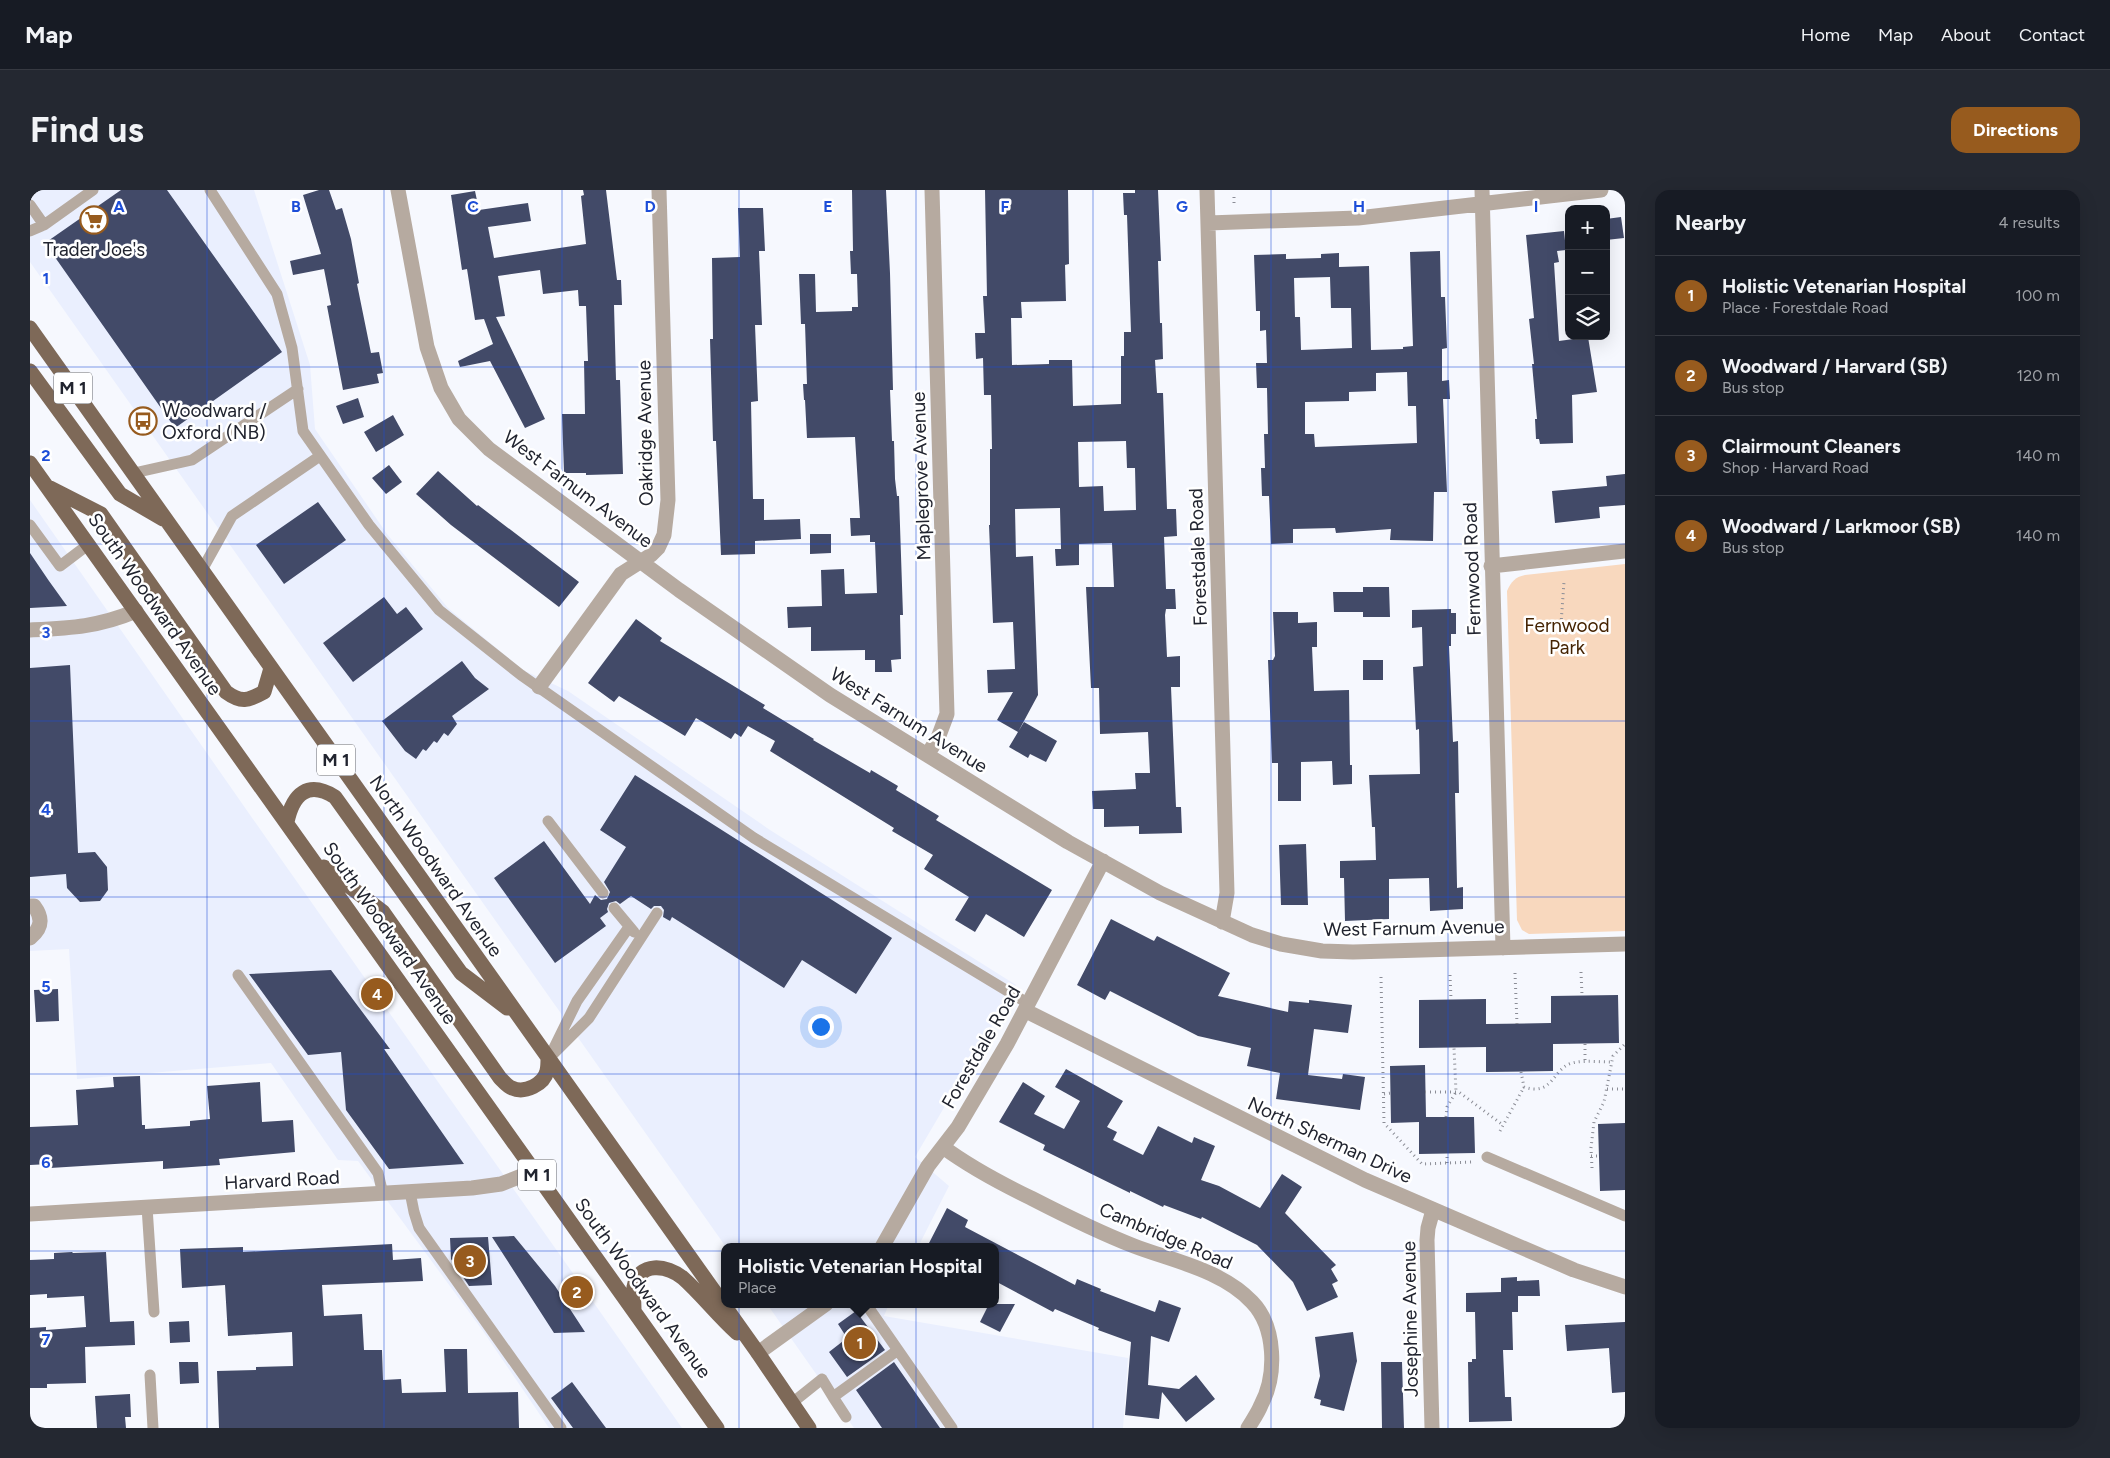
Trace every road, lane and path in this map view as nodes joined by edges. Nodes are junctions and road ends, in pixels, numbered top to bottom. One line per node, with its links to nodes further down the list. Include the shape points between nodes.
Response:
1 (93, 190): 13 (lane)
2 (210, 190): 17 (lane, via 277,294 292,348)
3 (398, 190): 26 (street, West Farnum Avenue, via 427,347 441,388 459,419 489,449)
4 (659, 190): 26 (street, Oakridge Avenue, via 668,500 664,536 658,548)
5 (932, 190): 35 (street, Maplegrove Avenue, via 947,714)
6 (1207, 190): 12 (street, Forestdale Road)
7 (1601, 190): 8 (street)
8 (1482, 196): 12 (street, via 1350,218); 27 (street, Fernwood Road)
9 (1234, 197): 11 (path)
10 (30, 206): 13 (lane)
11 (1234, 208)
12 (1208, 223): 44 (street, Forestdale Road, via 1227,892)
13 (44, 225): 14 (lane)
14 (30, 231)
15 (30, 328): 20 (main road, North Woodward Avenue / M 1)
16 (30, 371): 22 (main road, via 120,494)
17 (298, 389): 18 (lane, via 303,431); 20 (lane, via 192,460)
18 (320, 456): 28 (lane, via 232,516); 34 (lane, via 369,526 439,610)
19 (30, 463): 21 (main road, South Woodward Avenue / M 1)
20 (134, 473): 22 (main road, North Woodward Avenue / M 1)
21 (47, 486): 24 (main road, South Woodward Avenue / M 1); 33 (main road, via 101,514 220,684 231,695 244,700 264,692)
22 (169, 522): 28 (main road, North Woodward Avenue / M 1)
23 (30, 524): 24 (lane, via 60,566)
24 (88, 544): 30 (main road, South Woodward Avenue / M 1)
25 (1625, 551): 27 (street)
26 (641, 561): 34 (street, Oakridge Avenue, via 621,574); 35 (street, West Farnum Avenue, via 830,695)
27 (1491, 566): 49 (street, Fernwood Road)
28 (202, 570): 33 (main road, North Woodward Avenue / M 1)
29 (1564, 582): 31 (path)
30 (136, 611): 32 (street, via 112,622); 37 (main road, South Woodward Avenue / M 1)
31 (1561, 624)
32 (30, 630)
33 (271, 668): 58 (main road, North Woodward Avenue / M 1)
34 (539, 687): 57 (lane, via 754,838)
35 (927, 755): 39 (street, West Farnum Avenue)
36 (548, 821): 40 (lane)
37 (286, 822): 38 (main road, South Woodward Avenue / M 1); 58 (main road, via 289,809 303,792 314,788 335,796 461,973)
38 (311, 857): 63 (main road, via 383,912 500,1078 511,1088 527,1088 541,1082 548,1071); 85 (main road, South Woodward Avenue / M 1)
39 (1103, 861): 44 (street, West Farnum Avenue); 57 (street, Forestdale Road)
40 (603, 892)
41 (30, 906): 46 (street, via 34,906 39,914 40,922)
42 (614, 908): 45 (lane)
43 (657, 913): 47 (lane)
44 (1222, 922): 49 (street, West Farnum Avenue, via 1281,944 1322,950)
45 (629, 927): 47 (lane); 63 (lane, via 577,1001)
46 (30, 938)
47 (640, 938): 63 (lane, via 589,1018)
48 (1625, 944): 49 (street, West Farnum Avenue)
49 (1503, 948)
50 (1581, 972): 55 (path)
51 (1515, 973): 59 (path)
52 (238, 975): 87 (lane, via 378,1173)
53 (1450, 975): 56 (path)
54 (1380, 978): 72 (path)
55 (1582, 995)
56 (1450, 999)
57 (1028, 1007): 77 (street, Forestdale Road, via 958,1127); 89 (street, North Sherman Drive, via 1270,1134)
58 (518, 1016): 63 (main road, North Woodward Avenue / M 1)
59 (1517, 1024)
60 (1585, 1044): 65 (path)
61 (1625, 1044): 64 (path, via 1612,1056)
62 (1454, 1048): 71 (path)
63 (548, 1059): 94 (main road, North Woodward Avenue / M 1)
64 (1612, 1062): 65 (path); 68 (path)
65 (1585, 1063): 67 (path, via 1571,1063 1543,1088)
66 (1520, 1072): 67 (path)
67 (1524, 1087): 75 (path)
68 (1607, 1089): 69 (path); 79 (path, via 1594,1122)
69 (1624, 1089)
70 (1426, 1092): 71 (path)
71 (1456, 1092): 74 (path, via 1447,1107); 75 (path)
72 (1384, 1094): 73 (path); 83 (path, via 1384,1123 1422,1164)
73 (1391, 1094)
74 (1446, 1117)
75 (1503, 1125): 76 (path)
76 (1500, 1131)
77 (942, 1147): 92 (street, Forestdale Road); 111 (street, Cambridge Road, via 969,1166 1072,1219 1219,1277 1241,1291 1264,1319 1270,1340 1269,1382 1262,1404)
78 (1447, 1154): 83 (path)
79 (1591, 1156): 80 (path); 84 (path)
80 (1599, 1156)
81 (1487, 1157): 91 (lane)
82 (1476, 1162): 83 (path)
83 (1447, 1163)
84 (1592, 1168)
85 (534, 1171): 86 (street, Harvard Road, via 501,1184); 98 (main road, South Woodward Avenue / M 1)
86 (410, 1192): 87 (street, Harvard Road); 107 (lane, via 419,1228)
87 (383, 1194): 88 (street, Harvard Road)
88 (147, 1207): 90 (street, Harvard Road); 99 (lane)
89 (1433, 1210): 93 (street, North Sherman Drive, via 1574,1270); 112 (street, Josephine Avenue, via 1427,1240)
90 (30, 1214)
91 (1625, 1216)
92 (884, 1243)
93 (1625, 1287)
94 (721, 1301)
95 (726, 1308): 101 (main road, North Woodward Avenue / M 1)
96 (820, 1308): 101 (street)
97 (869, 1308): 100 (lane)
98 (634, 1310): 101 (main road, via 637,1278 643,1271 660,1267 682,1278); 108 (main road, South Woodward Avenue / M 1)
99 (154, 1312)
100 (898, 1350): 103 (lane); 110 (lane)
101 (758, 1353): 104 (main road, North Woodward Avenue / M 1)
102 (150, 1374): 106 (lane)
103 (833, 1397): 104 (lane, via 822,1379); 105 (lane)
104 (792, 1403): 109 (main road, North Woodward Avenue / M 1)
105 (846, 1417)
106 (153, 1428)
107 (561, 1428)
108 (717, 1428)
109 (809, 1428)
110 (952, 1428)
111 (1248, 1428)
112 (1432, 1428)

